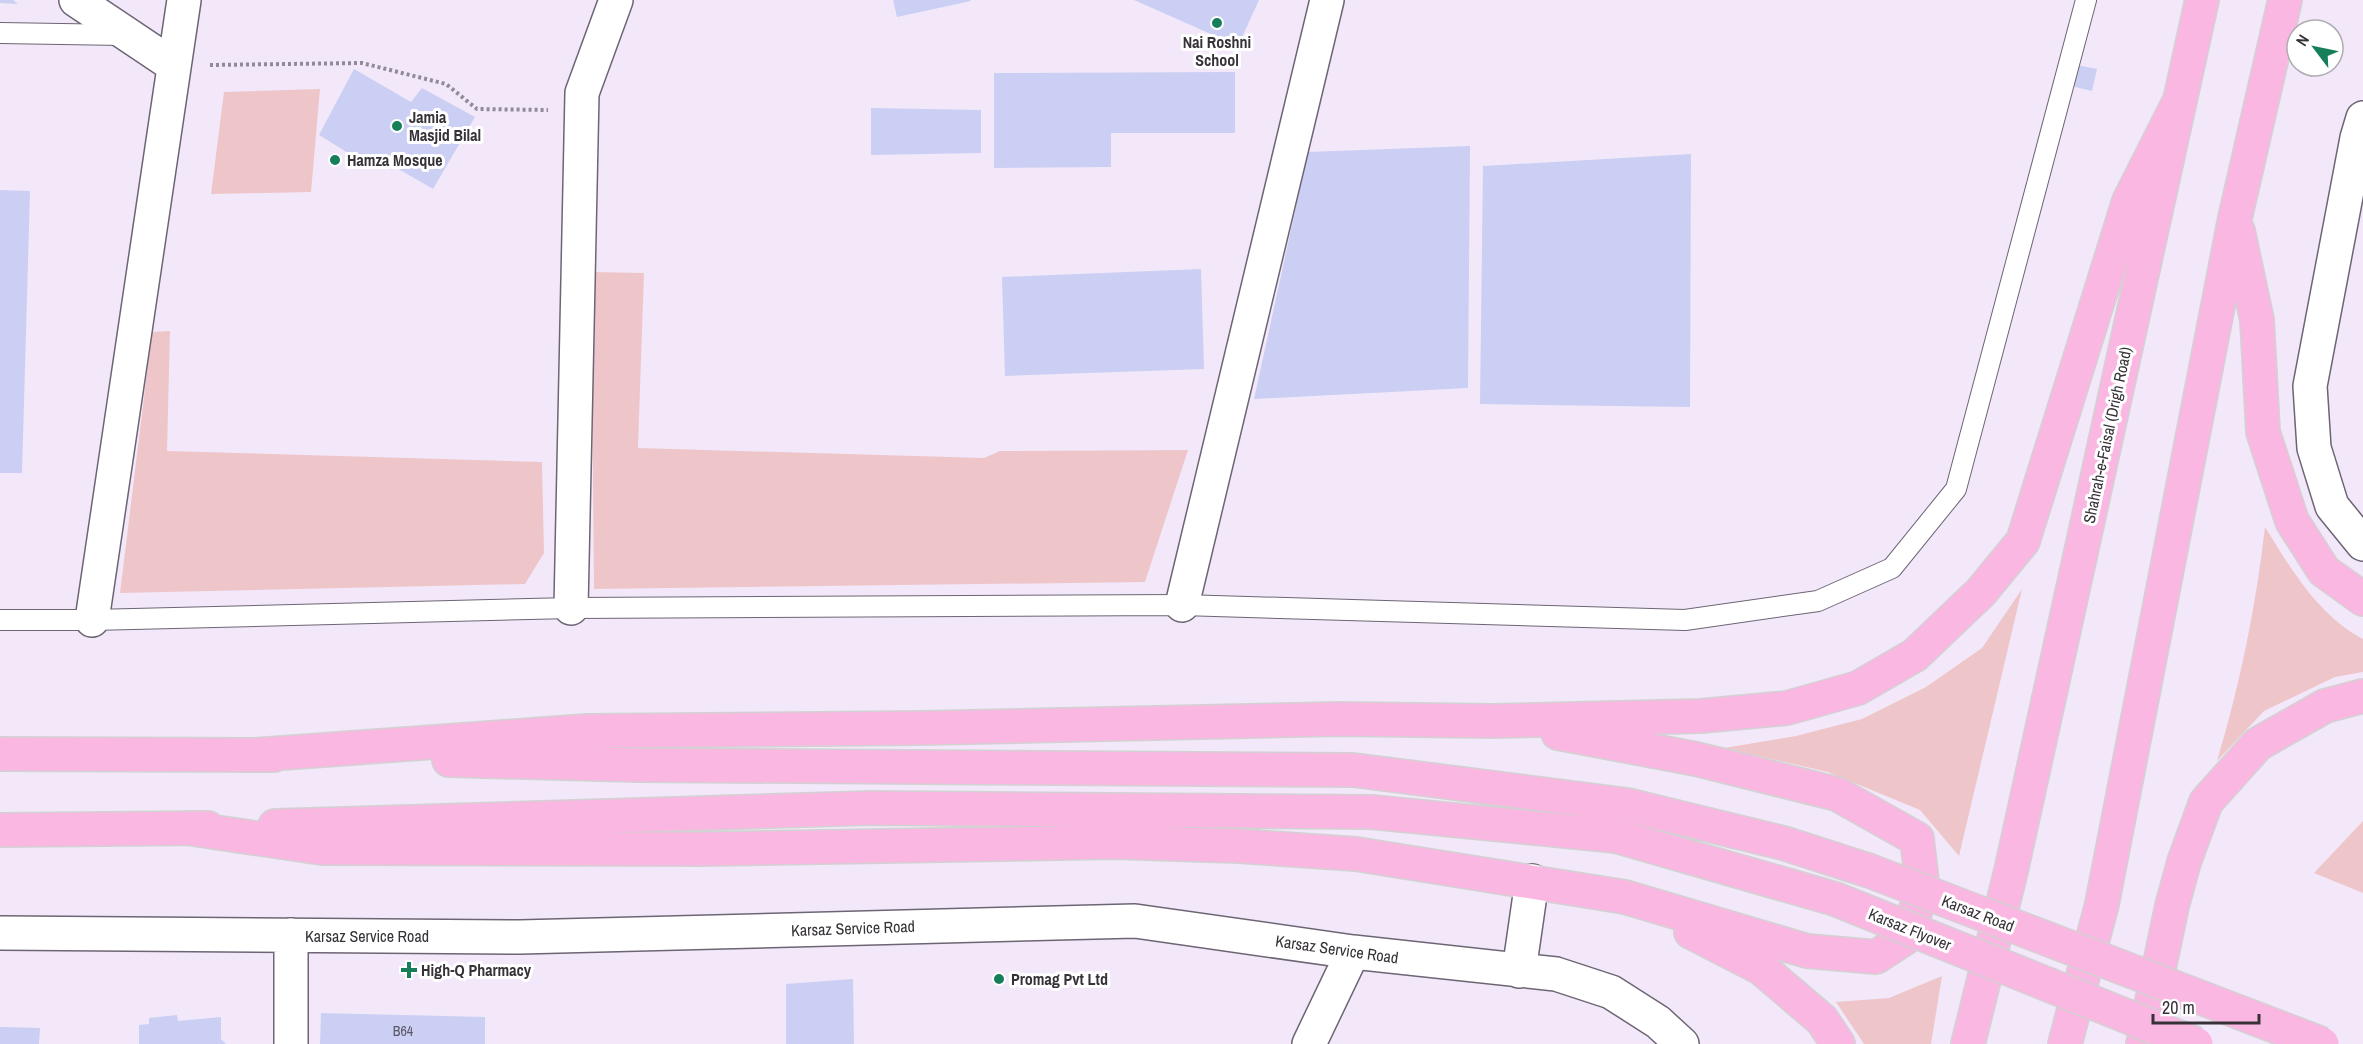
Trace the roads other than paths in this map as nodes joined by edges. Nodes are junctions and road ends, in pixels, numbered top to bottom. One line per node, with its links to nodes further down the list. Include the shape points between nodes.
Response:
1 (76, 0): 9 (street)
2 (184, 0): 10 (street)
3 (616, 0): 18 (street, via 582,93)
4 (1327, 0): 17 (street)
5 (2086, 0): 17 (lane, via 1956,489 1892,568 1818,601 1685,620)
6 (2202, 0): 11 (highway, Shahrah-e-Faisal (Drigh Road))
7 (2285, 0): 13 (highway)
8 (0, 33): 9 (lane)
9 (127, 35): 10 (street)
10 (173, 65): 20 (street)
11 (2180, 100): 22 (highway, via 2128,201 2023,541 1981,592 1915,655 1858,688 1787,708 1701,717); 37 (highway, Shahrah-e-Faisal (Drigh Road), via 2011,871)
12 (2363, 118): 14 (street, via 2357,138)
13 (2235, 218): 16 (highway, via 2257,320 2263,432 2288,510 2324,571); 38 (highway, via 2102,904)
14 (2351, 234): 15 (street, via 2310,386 2314,448 2332,506)
15 (2363, 544)
16 (2363, 599)
17 (1182, 605): 18 (lane)
18 (571, 608): 20 (lane)
19 (0, 620): 20 (lane)
20 (92, 620)
21 (2363, 696): 39 (highway, via 2325,706 2258,744 2206,802 2172,906)
22 (1492, 721): 24 (highway, via 1339,719 587,731); 28 (highway, via 1696,759 1837,794 1917,839 1923,891 1905,938 1876,957 1807,951)
23 (0, 754): 24 (highway)
24 (254, 755): 41 (highway, Karsaz Road, bridge, via 637,765 1353,770 1626,805 1783,843 1870,871)
25 (187, 828): 26 (highway); 27 (highway, via 322,848 703,849 1115,842 1239,846 1356,854); 40 (highway, Karsaz Flyover, bridge, via 871,808 1371,812 1616,836 1835,899)
26 (0, 830)
27 (1532, 882): 28 (highway); 32 (street)
28 (1625, 897): 36 (highway, via 1761,968 1822,1020)
29 (0, 933): 30 (street, Karsaz Service Road)
30 (291, 935): 31 (street, Karsaz Service Road, via 520,937 1135,921); 33 (street)
31 (1353, 952): 32 (street, Karsaz Service Road); 34 (street)
32 (1519, 971): 35 (street, Karsaz Service Road, via 1556,975 1611,992 1658,1022)
33 (291, 1044)
34 (1309, 1044)
35 (1682, 1044)
36 (1838, 1044)
37 (1968, 1044)
38 (2065, 1044)
39 (2143, 1044)
40 (2196, 1044)
41 (2322, 1044)

